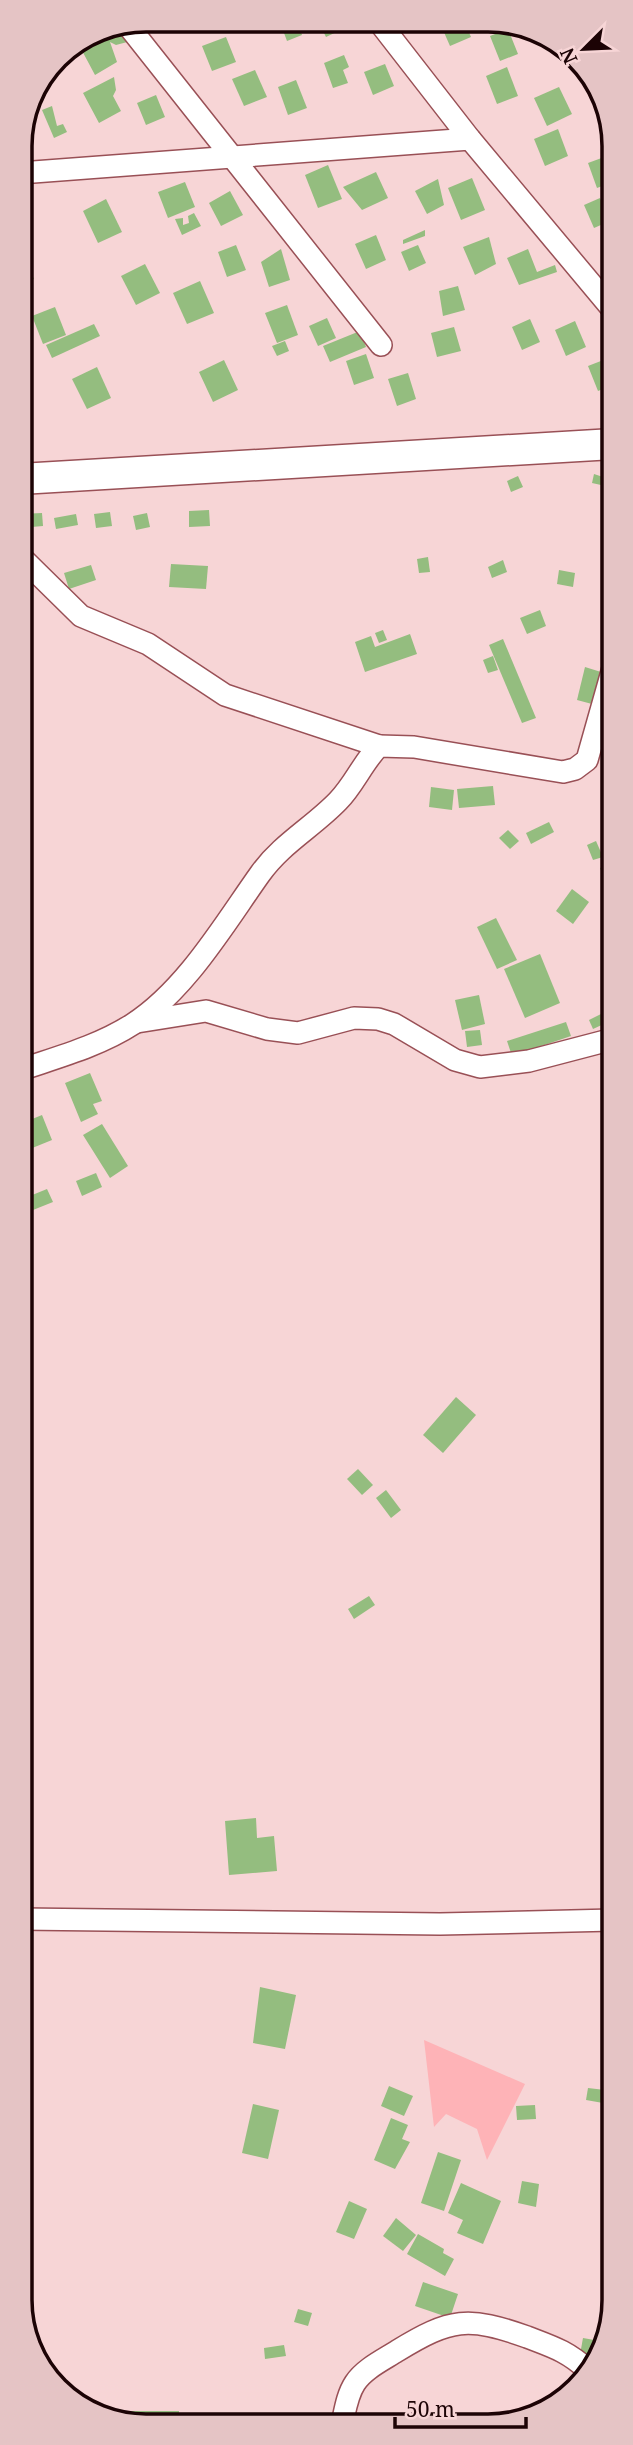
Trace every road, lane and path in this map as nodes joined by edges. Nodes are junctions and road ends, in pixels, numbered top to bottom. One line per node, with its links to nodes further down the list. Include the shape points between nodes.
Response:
1 (387, 32): 3 (street)
2 (134, 33): 4 (street)
3 (470, 139): 4 (street); 6 (street)
4 (233, 156): 5 (street); 7 (street)
5 (32, 172)
6 (602, 297)
7 (381, 345)
8 (602, 445): 9 (street)
9 (32, 478)
10 (32, 568): 12 (street, via 81,616 148,644 225,695)
11 (602, 708): 12 (street, via 587,760 564,772 414,747)
12 (379, 746): 13 (street, via 338,802 261,872 194,967)
13 (135, 1023): 14 (street, via 206,1011 267,1029 304,1033 341,1021 378,1019 455,1060 489,1068); 15 (street, via 96,1043)
14 (602, 1042)
15 (32, 1066)
16 (32, 1919): 17 (street, via 440,1924)
17 (601, 1920)
18 (581, 2364): 19 (street, via 567,2351 506,2329 473,2321 457,2323 417,2339 362,2375 351,2391)
19 (345, 2414)

